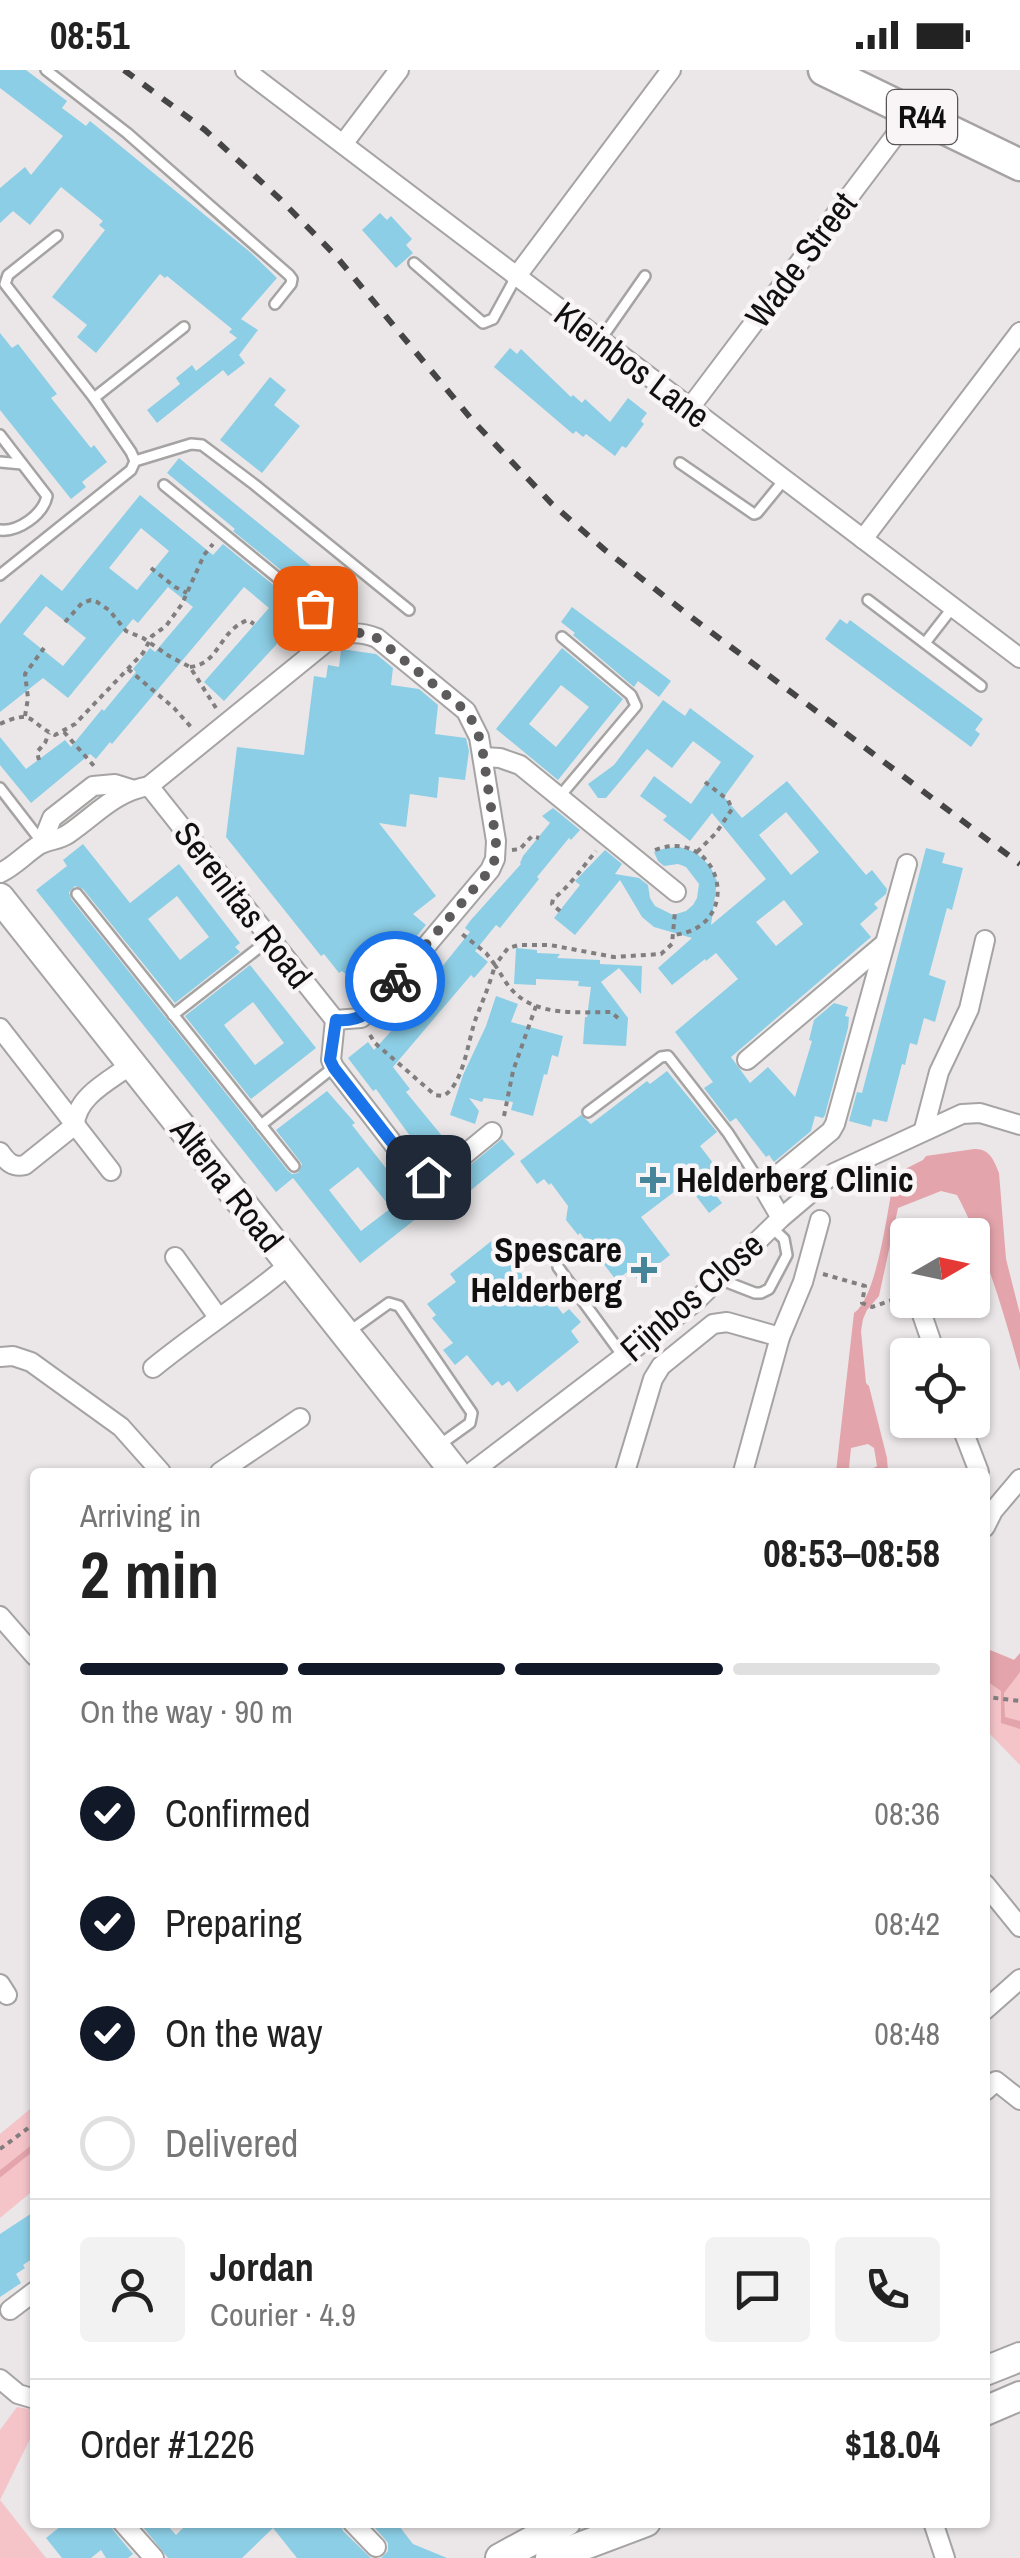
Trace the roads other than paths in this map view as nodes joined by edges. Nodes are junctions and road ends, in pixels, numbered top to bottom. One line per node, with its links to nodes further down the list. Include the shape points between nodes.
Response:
1 (46, 70): 13 (lane, via 289,275 291,284)
2 (244, 70): 7 (street, Kleinbos Lane)
3 (399, 70): 7 (street)
4 (671, 70): 12 (street)
5 (824, 70): 6 (main road, R44)
6 (913, 112): 8 (main road, R44); 18 (street, Wade Street)
7 (342, 144): 12 (street, Kleinbos Lane)
8 (1020, 164)
9 (57, 236): 17 (lane, via 4,284)
10 (414, 263): 12 (lane, via 484,323 493,319)
11 (645, 276): 16 (lane)
12 (516, 277): 16 (street, Kleinbos Lane)
13 (275, 304)
14 (184, 327): 17 (lane)
15 (1020, 332): 27 (street)
16 (600, 341): 18 (street, Kleinbos Lane)
17 (94, 398): 21 (lane)
18 (689, 409): 24 (street, Kleinbos Lane)
19 (0, 435): 23 (lane)
20 (0, 462): 23 (lane)
21 (135, 462): 28 (lane); 31 (lane, via 202,445)
22 (680, 463): 24 (lane, via 754,514)
23 (23, 464): 26 (lane, via 46,493 46,504 15,530)
24 (784, 480): 27 (street, Kleinbos Lane)
25 (164, 486): 32 (lane)
26 (0, 530)
27 (864, 539): 30 (street, Kleinbos Lane)
28 (0, 575)
29 (868, 600): 34 (lane)
30 (953, 607): 34 (lane); 35 (street, Kleinbos Lane)
31 (409, 610)
32 (346, 634): 37 (street, via 377,638 466,711); 38 (street, Serenitas Road)
33 (562, 637): 40 (lane, via 631,694 636,706)
34 (925, 644): 36 (lane)
35 (1020, 658)
36 (981, 686)
37 (483, 758): 40 (street, via 514,762); 51 (street, Serenitas Road, via 496,850 490,870 374,1008 361,1018)
38 (140, 787): 41 (street, Serenitas Road, via 109,801 64,838); 41 (street, Serenitas Road, via 93,786 52,818); 47 (street, Serenitas Road)
39 (0, 788): 41 (lane)
40 (560, 796): 44 (street)
41 (42, 842): 43 (street, Serenitas Road)
42 (907, 864): 49 (street)
43 (0, 874)
44 (676, 892)
45 (77, 894): 50 (lane)
46 (0, 898): 54 (street, Altena Road)
47 (270, 938): 50 (lane); 51 (street, Serenitas Road)
48 (985, 940): 60 (street, via 969,1009)
49 (884, 944): 53 (street); 65 (street, via 836,1124)
50 (173, 1015): 58 (lane)
51 (336, 1020): 55 (street)
52 (4, 1041): 57 (street)
53 (747, 1060)
54 (132, 1064): 57 (street, via 85,1100); 69 (street, Altena Road)
55 (334, 1068): 58 (lane); 61 (street, via 423,1176 441,1174)
56 (588, 1112): 65 (lane, via 668,1056)
57 (75, 1125): 62 (street, via 25,1165 15,1166); 64 (street)
58 (261, 1125): 63 (lane)
59 (1020, 1126): 60 (street, Fijnbos Close, via 972,1112)
60 (921, 1131): 67 (street, Fijnbos Close, via 834,1173)
61 (492, 1132)
62 (0, 1152)
63 (294, 1166)
64 (111, 1172)
65 (762, 1187): 67 (street)
66 (820, 1220): 74 (street)
67 (776, 1222): 71 (street, Fijnbos Close); 71 (lane, via 787,1255 769,1289 756,1293)
68 (175, 1257): 72 (street)
69 (290, 1264): 72 (street); 73 (street, Altena Road)
70 (558, 1267): 76 (lane)
71 (719, 1278): 76 (street, Fijnbos Close)
72 (218, 1317): 77 (street)
73 (346, 1334): 80 (street, Altena Road); 80 (lane, via 389,1303 399,1306 472,1414 470,1424)
74 (780, 1338): 85 (street, via 719,1322 661,1366); 86 (street)
75 (0, 1356): 81 (street, via 31,1362 121,1426)
76 (625, 1358): 84 (street, Fijnbos Close)
77 (153, 1368)
78 (300, 1418): 82 (street)
79 (967, 1438): 87 (street)
80 (436, 1448): 83 (street, Altena Road)
81 (157, 1468)
82 (226, 1468)
83 (452, 1468)
84 (477, 1468)
85 (626, 1468)
86 (744, 1468)
87 (978, 1468)
88 (1020, 1479): 89 (street)
89 (990, 1518)
90 (0, 1616): 91 (street)
91 (30, 1650)
92 (990, 1890): 93 (street)
93 (1020, 1928)
94 (1020, 1979): 95 (street)
95 (990, 2006)
96 (990, 2080): 97 (street)
97 (1020, 2100)
98 (30, 2295): 99 (street)
99 (10, 2310)
100 (1020, 2357): 101 (street)
101 (990, 2369)
102 (0, 2379): 104 (street)
103 (1020, 2396): 105 (street)
104 (30, 2398)
105 (990, 2409)
106 (127, 2528): 113 (street)
107 (358, 2528): 112 (street)
108 (518, 2528): 114 (street)
109 (555, 2528): 115 (street)
110 (630, 2528): 116 (street)
111 (935, 2528): 117 (street)
112 (376, 2547)
113 (154, 2558)
114 (491, 2558)
115 (500, 2558)
116 (550, 2558)
117 (945, 2558)

